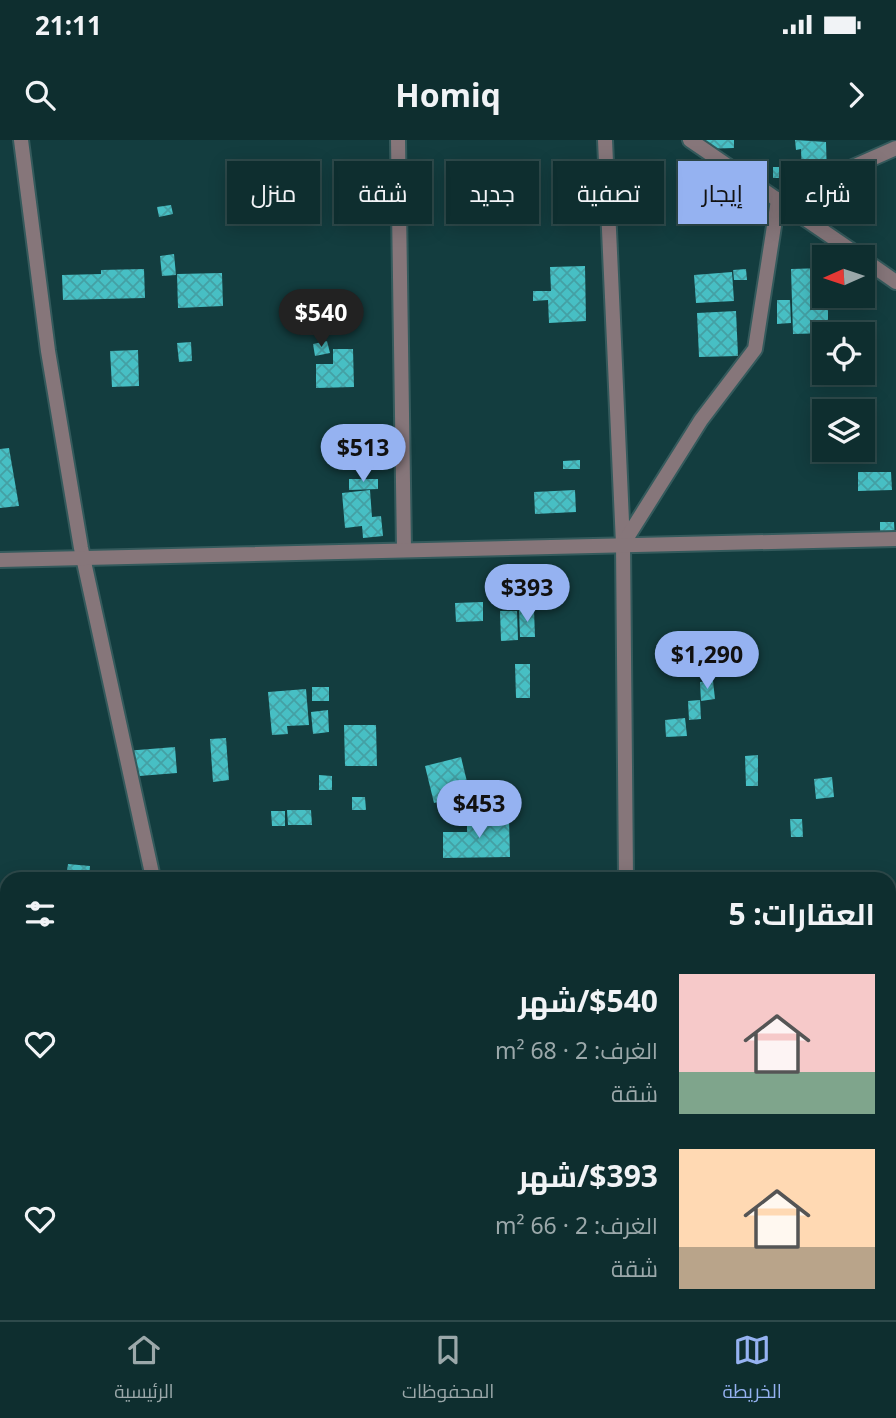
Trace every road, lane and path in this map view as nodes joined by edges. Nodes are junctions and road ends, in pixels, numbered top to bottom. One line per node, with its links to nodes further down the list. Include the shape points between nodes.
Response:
1 (21, 140): 13 (street, via 48,351)
2 (398, 140): 12 (street)
3 (605, 140): 11 (street)
4 (690, 140): 6 (street)
5 (896, 148): 6 (street)
6 (778, 200): 7 (street); 11 (street, via 755,349 701,420)
7 (843, 245)
8 (875, 267): 9 (street)
9 (896, 282)
10 (896, 539): 11 (street)
11 (623, 544): 12 (street); 16 (street)
12 (404, 550): 13 (street)
13 (83, 558): 14 (street); 15 (street)
14 (0, 560)
15 (152, 872)
16 (626, 872)

